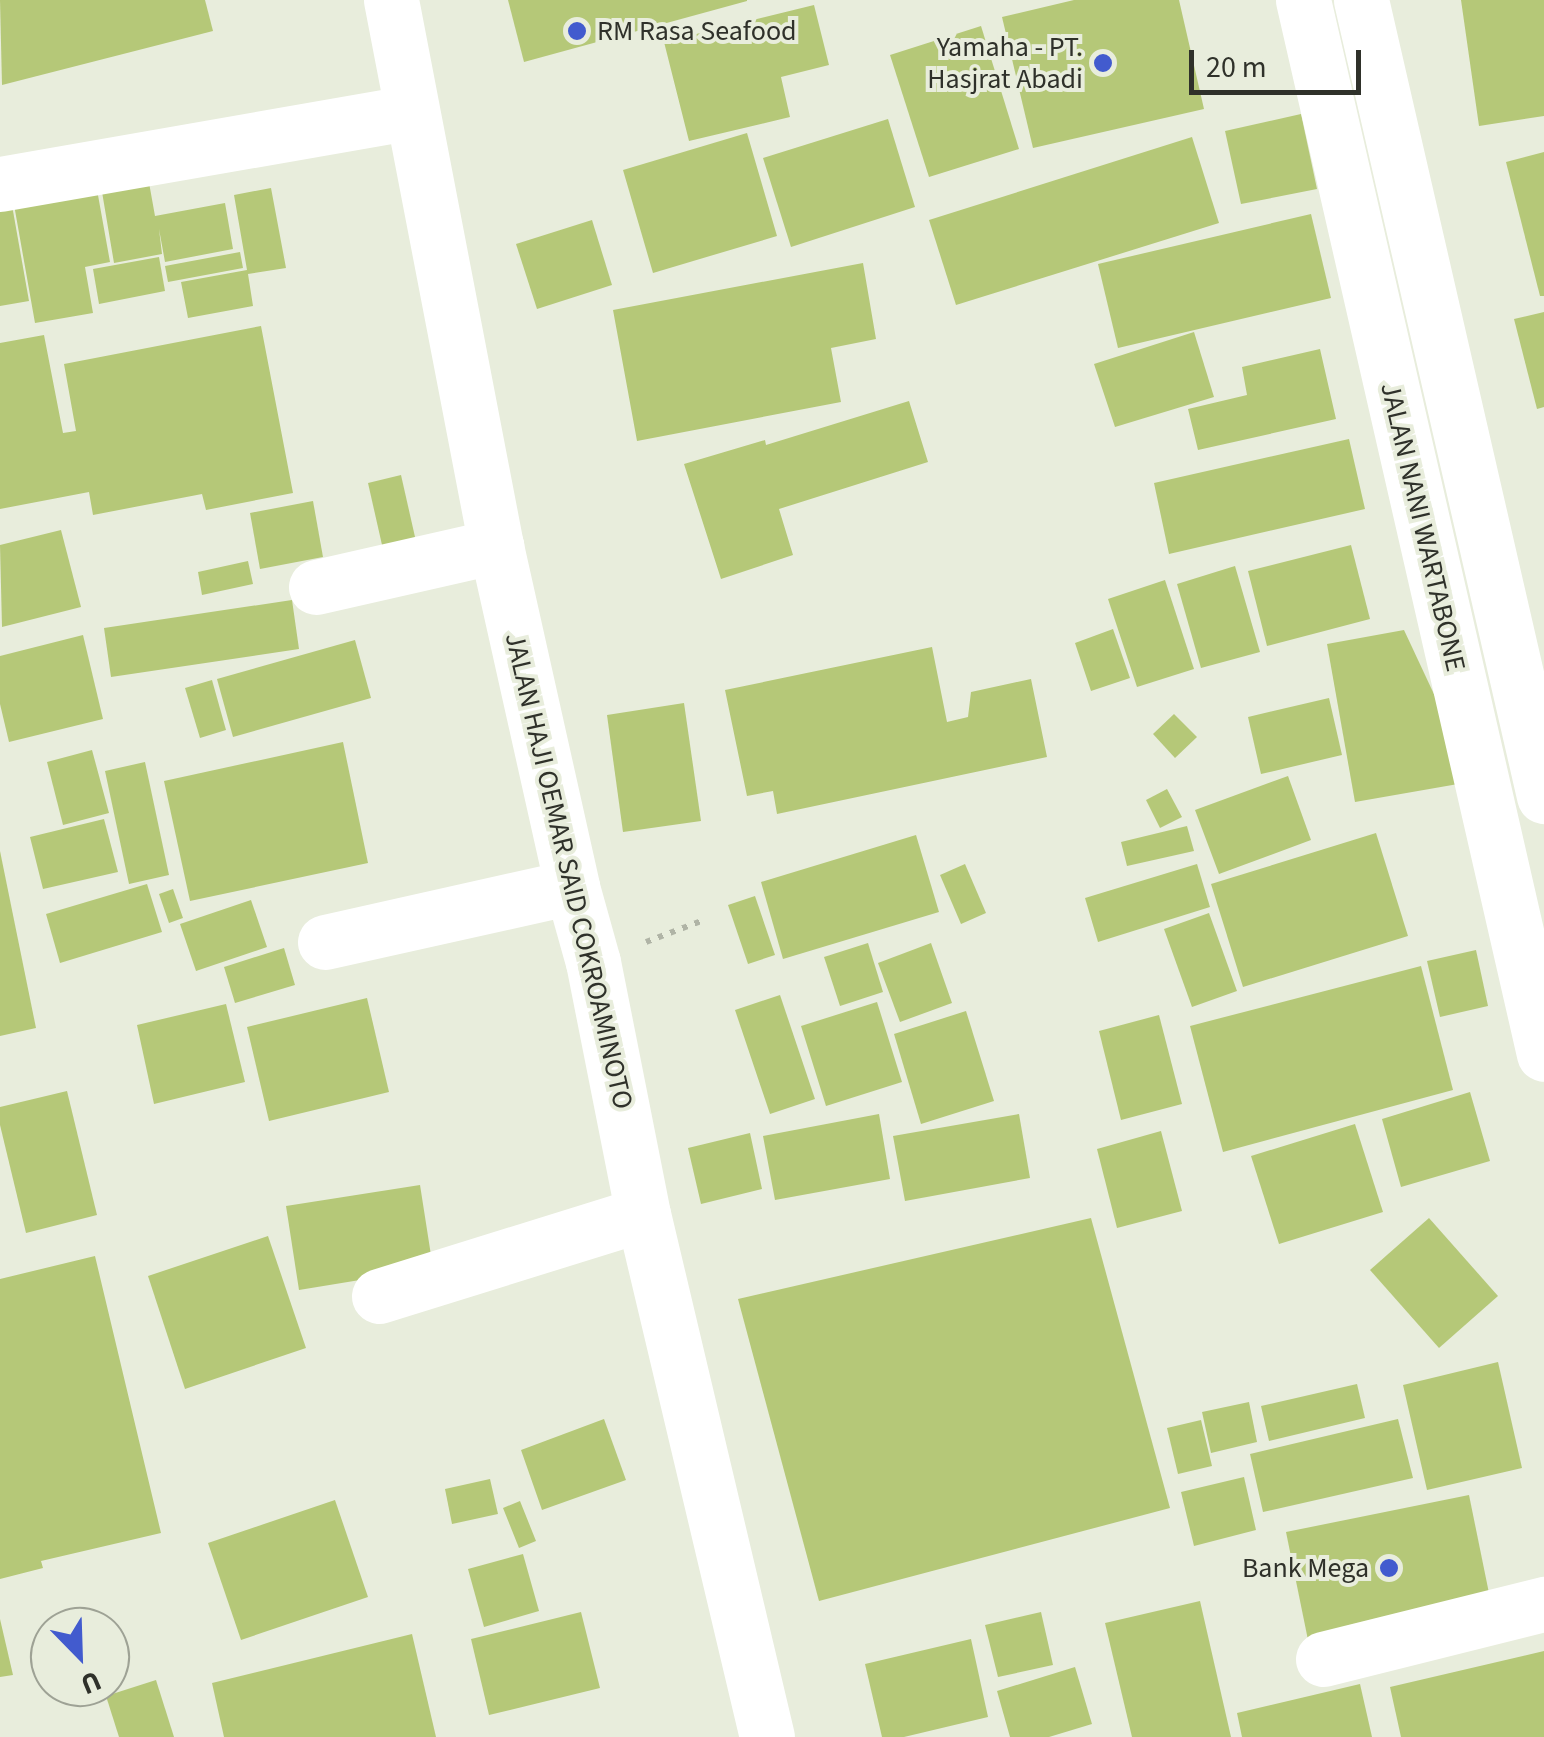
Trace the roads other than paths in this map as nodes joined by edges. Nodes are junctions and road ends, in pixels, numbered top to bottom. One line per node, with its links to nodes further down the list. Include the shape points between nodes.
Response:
1 (391, 0): 4 (main road, JALAN HAJI OEMAR SAID COKROAMINOTO)
2 (1303, 0): 9 (main road, JALAN NANI WARTABONE)
3 (1361, 0): 8 (main road, JALAN NANI WARTABONE)
4 (412, 112): 5 (main road); 6 (main road, JALAN HAJI OEMAR SAID COKROAMINOTO)
5 (0, 184)
6 (496, 546): 7 (main road); 11 (main road, JALAN HAJI OEMAR SAID COKROAMINOTO)
7 (316, 588)
8 (1498, 596): 9 (main road); 10 (main road, JALAN NANI WARTABONE)
9 (1443, 611): 13 (main road, JALAN NANI WARTABONE)
10 (1544, 796)
11 (572, 888): 12 (main road); 14 (main road, JALAN HAJI OEMAR SAID COKROAMINOTO, via 594,962)
12 (325, 942)
13 (1544, 1054)
14 (642, 1214): 15 (main road); 18 (main road, JALAN HAJI OEMAR SAID COKROAMINOTO)
15 (379, 1296)
16 (1544, 1604): 17 (main road)
17 (1324, 1659)
18 (767, 1737)

